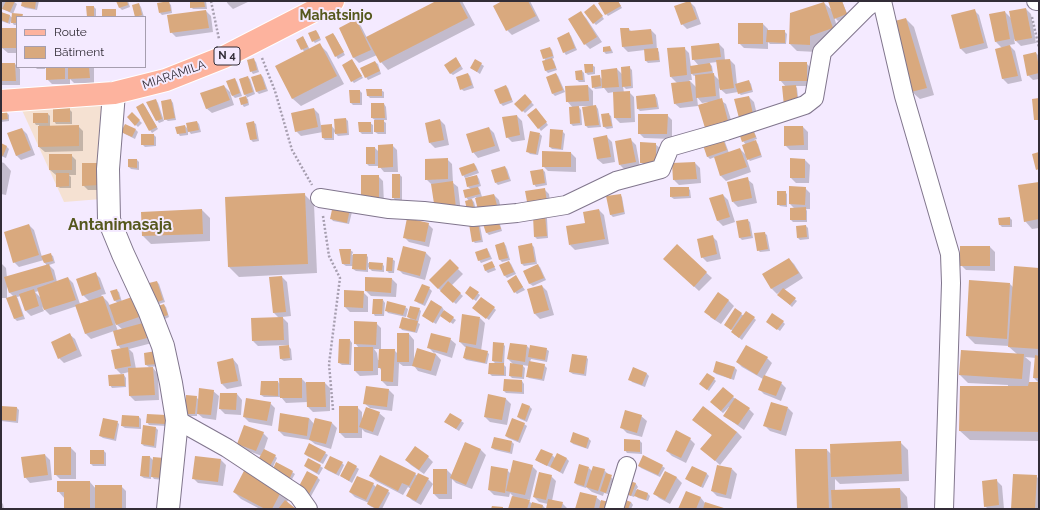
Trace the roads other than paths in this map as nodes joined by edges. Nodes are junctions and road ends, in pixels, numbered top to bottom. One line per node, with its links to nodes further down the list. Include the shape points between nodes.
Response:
1 (334, 1): 4 (main road, MIARAMILA / N 4, via 224,57 181,75)
2 (875, 1): 6 (street, via 822,52 814,98 805,105 670,147 662,169 616,181 566,205 473,217 389,209)
3 (882, 1): 12 (street, via 904,96 950,254)
4 (114, 93): 5 (main road, MIARAMILA / N 4); 7 (street, via 108,169 109,220 163,346)
5 (1, 101)
6 (320, 198)
7 (177, 420): 9 (street); 10 (street, via 227,448 298,495)
8 (627, 466): 11 (street)
9 (168, 509)
10 (308, 509)
11 (614, 509)
12 (944, 509)

